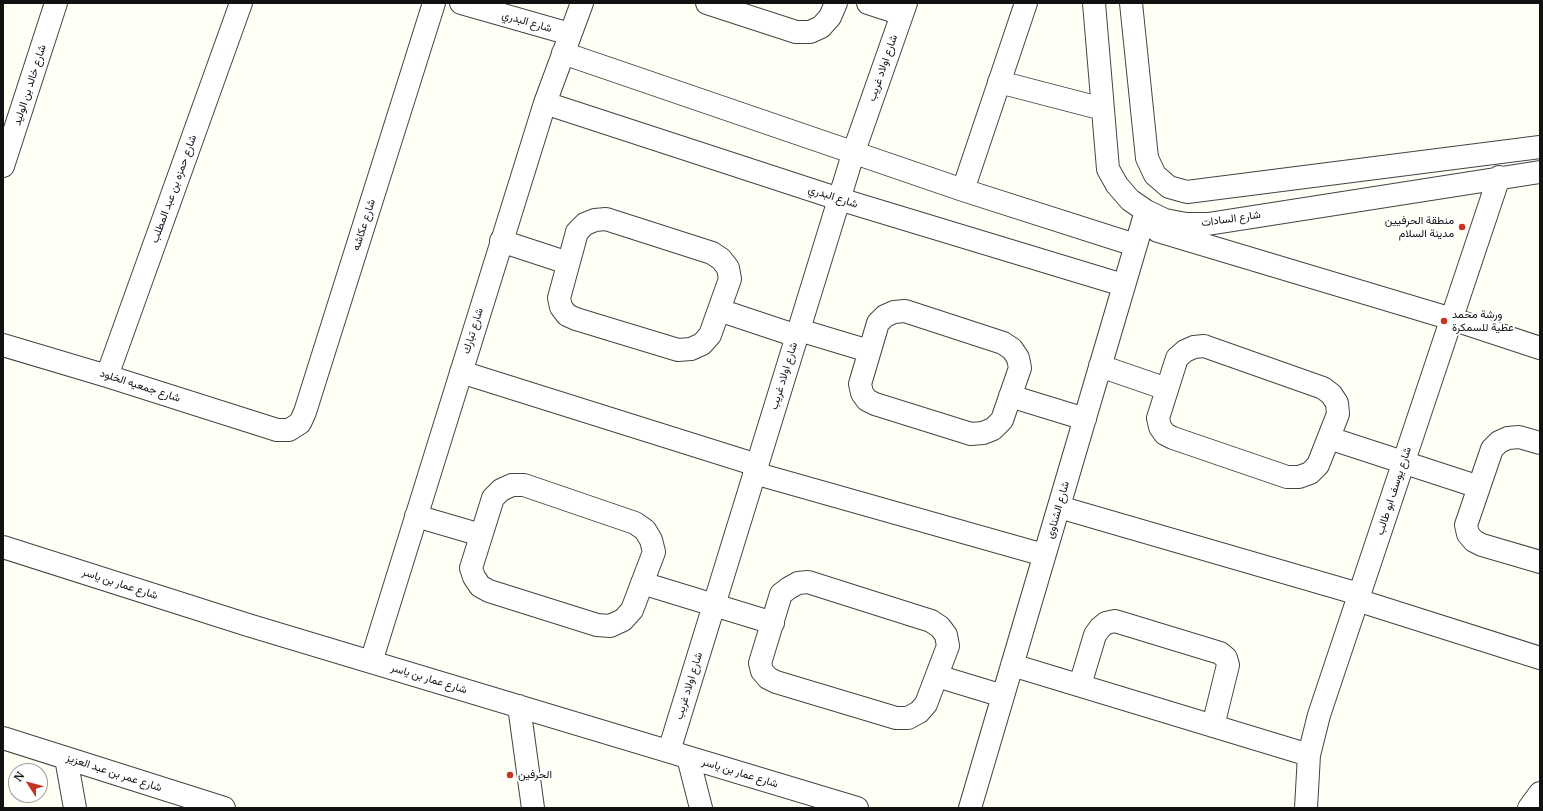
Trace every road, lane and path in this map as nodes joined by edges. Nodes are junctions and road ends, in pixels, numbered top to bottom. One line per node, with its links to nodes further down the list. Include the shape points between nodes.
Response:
1 (56, 3): 19 (street, شارع خالد بن الوليد)
2 (240, 3): 36 (street, شارع حمزه بن عبد المطلب)
3 (434, 3): 40 (street, شارع عكاشه, via 305,412 300,423 289,430)
4 (461, 3): 13 (street, شارع البدري)
5 (582, 3): 13 (street, شارع تبارك)
6 (707, 3): 7 (street, via 796,32 810,32 821,27 830,18)
7 (836, 3)
8 (868, 3): 12 (street)
9 (1026, 3): 14 (street)
10 (1094, 3): 16 (street, شارع السادات)
11 (1131, 3): 17 (street, via 1147,158 1155,175 1169,187 1187,192)
12 (904, 8): 18 (street, شارع اولاد غريب)
13 (567, 43): 15 (street, شارع تبارك); 18 (street, شارع البدري)
14 (999, 82): 16 (street); 22 (street)
15 (545, 103): 23 (street, شارع البدري); 25 (street, شارع تبارك)
16 (1103, 109): 24 (street, شارع السادات, via 1108,169 1130,200)
17 (1540, 147)
18 (854, 151): 22 (street, شارع البدري); 23 (street, شارع اولاد غريب)
19 (3, 166)
20 (1540, 172): 21 (street, شارع السادات)
21 (1499, 177): 24 (street, شارع السادات, via 1208,224 1186,224 1165,220); 29 (street, شارع يوسف ابو طالب)
22 (963, 190): 24 (street, شارع البدري)
23 (839, 199): 27 (street, شارع البدري); 30 (street, شارع اولاد غريب)
24 (1141, 227): 27 (street, شارع الشناوى); 29 (street)
25 (501, 241): 26 (street); 35 (street, شارع تبارك)
26 (568, 263): 28 (street, via 559,298 561,307 567,315 576,319 678,350 691,349 702,344 710,335); 28 (street, via 577,232 585,224 606,219 712,253 721,259 728,268 730,279)
27 (1123, 285): 34 (street, شارع الشناوى)
28 (719, 310): 30 (street)
29 (1452, 319): 32 (street); 43 (street, شارع يوسف ابو طالب)
30 (798, 333): 33 (street); 44 (street, شارع اولاد غريب)
31 (3, 345): 36 (street, شارع جمعيه الخلود)
32 (1540, 348)
33 (869, 351): 38 (street, via 860,384 867,400 875,404 971,434 993,429 1002,420); 38 (street, via 878,322 894,312 905,311 1003,343 1012,349 1018,358 1020,368)
34 (1100, 366): 37 (street); 39 (street, شارع الشناوى)
35 (461, 372): 44 (street); 47 (street, شارع تبارك)
36 (108, 376): 40 (street, شارع جمعيه الخلود)
37 (1167, 389): 41 (street, via 1158,418 1165,434 1287,477 1299,478 1310,473 1318,465); 41 (street, via 1177,358 1184,351 1204,346 1322,388 1331,394 1337,403 1338,414)
38 (1010, 396): 39 (street)
39 (1084, 419): 46 (street, شارع الشناوى)
40 (276, 430)
41 (1329, 438): 43 (street)
42 (1540, 443): 45 (street, via 1519,437 1499,442 1492,449)
43 (1403, 462): 45 (street); 53 (street, شارع يوسف ابو طالب)
44 (756, 469): 50 (street); 54 (street, شارع اولاد غريب)
45 (1479, 487): 51 (street, via 1466,525 1468,534 1482,545)
46 (1059, 507): 50 (street, شارع الشناوى); 53 (street)
47 (416, 516): 48 (street); 57 (street, شارع تبارك)
48 (481, 535): 52 (street, via 471,568 480,586 597,625 610,626 622,620 632,610); 52 (street, via 493,498 501,490 512,485 524,485 635,524 645,530 652,540 654,552)
49 (3, 547): 57 (street, شارع عمار بن ياسر)
50 (1044, 555): 58 (street, شارع الشناوى)
51 (1540, 562)
52 (642, 583): 54 (street)
53 (1358, 597): 56 (street); 66 (street, شارع يوسف ابو طالب, via 1319,715)
54 (714, 605): 55 (street); 65 (street, شارع اولاد غريب)
55 (773, 623): 59 (street, via 781,594 798,583 808,582 931,621 946,635 948,646); 59 (street, via 760,663 762,671 776,682 896,718 908,718 926,704)
56 (1540, 658)
57 (371, 662): 62 (street, شارع عمار بن ياسر)
58 (1012, 665): 60 (street); 61 (street, شارع الشناوى)
59 (937, 676): 61 (street)
60 (1080, 685): 63 (street); 63 (street, via 1095,635 1106,623 1115,621 1220,653 1226,658 1228,665)
61 (1003, 696): 74 (street, شارع الشناوى)
62 (519, 706): 65 (street, شارع عمار بن ياسر); 71 (street)
63 (1213, 726): 66 (street)
64 (3, 738): 67 (street, شارع عمر بن عبد العزيز)
65 (678, 754): 72 (street); 73 (street, شارع عمار بن ياسر)
66 (1309, 755): 75 (street, شارع يوسف ابو طالب)
67 (66, 758): 69 (street); 70 (street, شارع عمر بن عبد العزيز)
68 (1540, 793): 76 (street)
69 (75, 808)
70 (224, 808)
71 (533, 808)
72 (701, 808)
73 (857, 808)
74 (970, 808)
75 (1306, 808)
76 (1529, 808)

